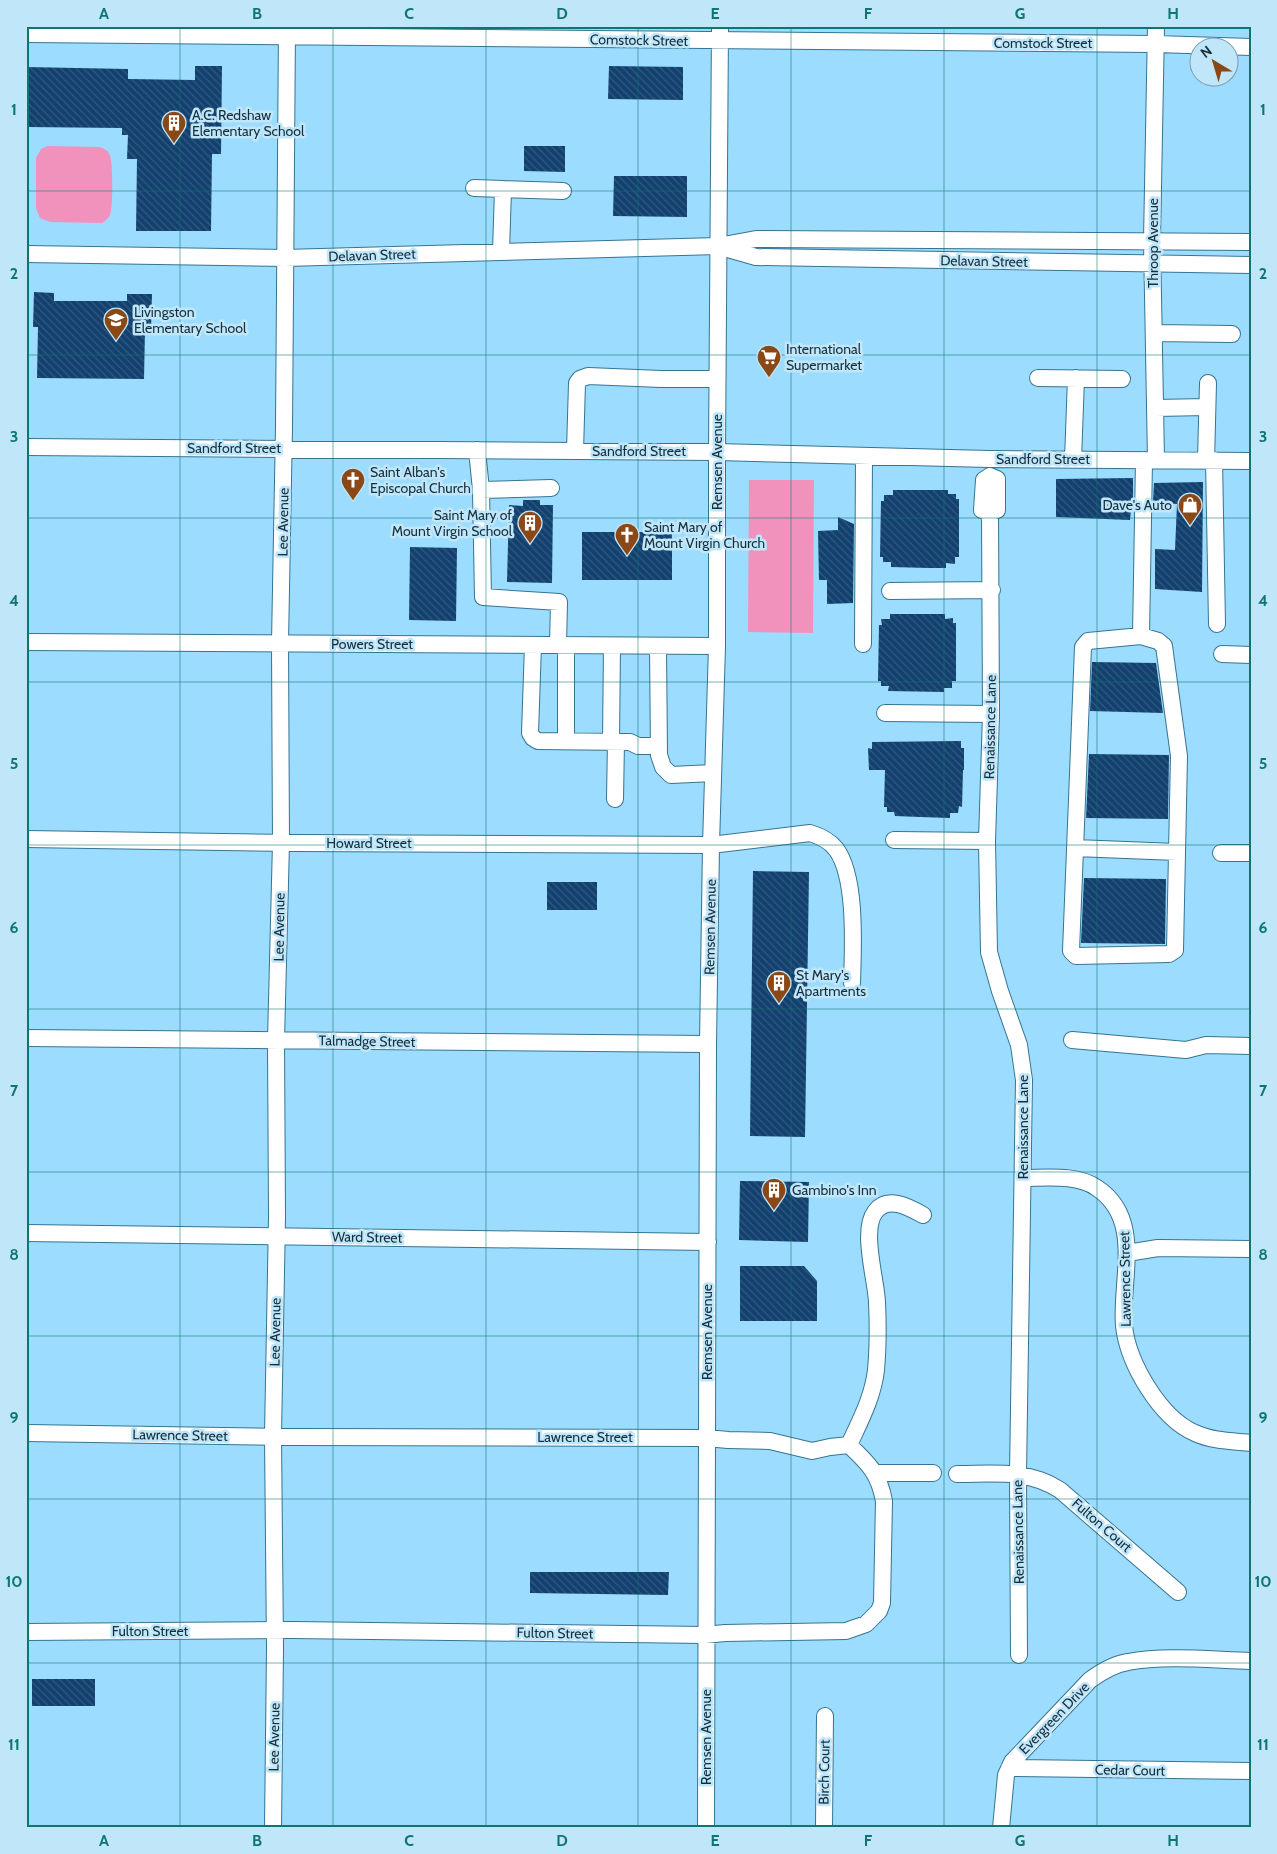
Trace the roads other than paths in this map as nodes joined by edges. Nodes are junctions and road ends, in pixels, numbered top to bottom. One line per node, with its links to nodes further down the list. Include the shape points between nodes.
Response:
1 (1156, 26): 5 (street, Throop Avenue)
2 (287, 32): 3 (street, Comstock Street); 4 (street, Comstock Street); 15 (street, Lee Avenue)
3 (26, 34)
4 (720, 34): 5 (street, Comstock Street); 12 (street, Remsen Avenue)
5 (1156, 44): 6 (street, Comstock Street); 10 (street, Throop Avenue)
6 (1251, 47)
7 (474, 188): 8 (street)
8 (503, 189): 9 (street); 13 (street)
9 (563, 191)
10 (1152, 241): 11 (street, Delavan Street); 12 (street, Delavan Street, via 756,239); 16 (street, Throop Avenue)
11 (1251, 242)
12 (718, 246): 13 (street, Delavan Street); 16 (street, Delavan Street, via 756,257); 22 (street, Remsen Avenue)
13 (501, 252): 15 (street, Delavan Street)
14 (26, 254): 15 (street, Delavan Street)
15 (285, 258): 28 (street, Lee Avenue)
16 (1153, 264): 17 (street, Delavan Street); 18 (street, Throop Avenue)
17 (1251, 265)
18 (1154, 333): 19 (street); 26 (street, Throop Avenue)
19 (1232, 334)
20 (1038, 378): 21 (street)
21 (1076, 378): 23 (street); 34 (street)
22 (717, 379): 30 (street, via 588,376 580,379); 31 (street, Remsen Avenue)
23 (1122, 379)
24 (1208, 383): 25 (street)
25 (1207, 407): 26 (street); 36 (street)
26 (1155, 408): 35 (street, Throop Avenue)
27 (26, 447): 28 (street, Sandford Street)
28 (284, 449): 29 (street, Sandford Street); 45 (street, Lee Avenue)
29 (477, 450): 30 (street, Sandford Street); 39 (street)
30 (575, 451): 31 (street, Sandford Street)
31 (717, 452): 32 (street, Sandford Street); 51 (street, Remsen Avenue)
32 (864, 456): 33 (street, Sandford Street); 46 (street)
33 (989, 459): 34 (street, Sandford Street); 40 (street, Renaissance Lane, via 990,476 984,480 982,510 990,514)
34 (1073, 460): 35 (street, Sandford Street)
35 (1150, 460): 36 (street, Sandford Street); 43 (street, Throop Avenue)
36 (1210, 460): 37 (street, Sandford Street); 42 (street)
37 (1251, 461)
38 (551, 488): 39 (street)
39 (481, 490): 48 (street, via 482,597 559,602)
40 (992, 590): 41 (street); 55 (street, Renaissance Lane)
41 (890, 591)
42 (1217, 624)
43 (1140, 636): 66 (street, via 1088,640 1083,647); 67 (street, via 1158,640 1164,646 1179,756)
44 (26, 642): 45 (street, Powers Street)
45 (280, 643): 47 (street, Powers Street); 64 (street, Lee Avenue)
46 (863, 644)
47 (533, 645): 48 (street, Powers Street); 56 (street, via 530,733 538,741)
48 (562, 645): 49 (street, Powers Street); 56 (street)
49 (612, 646): 50 (street, Powers Street); 57 (street)
50 (658, 646): 51 (street, Powers Street); 58 (street)
51 (717, 646): 59 (street, Remsen Avenue)
52 (1222, 654): 53 (street)
53 (1251, 654)
54 (885, 713): 55 (street)
55 (991, 714): 63 (street, Renaissance Lane)
56 (566, 741): 57 (street)
57 (614, 741): 58 (street); 60 (street)
58 (659, 746): 59 (street, via 663,767 671,775)
59 (713, 773): 65 (street, Remsen Avenue)
60 (616, 799)
61 (26, 839): 64 (street, Howard Street)
62 (894, 840): 63 (street)
63 (987, 841): 76 (street, Renaissance Lane, via 989,952 1019,1045 1024,1080)
64 (281, 843): 65 (street, Howard Street); 72 (street, Lee Avenue)
65 (711, 845): 70 (street, Howard Street, via 810,833 831,843 838,850 850,890); 74 (street, Remsen Avenue)
66 (1075, 848): 67 (street); 67 (street, via 1071,951 1076,956 1169,954 1175,950)
67 (1177, 852)
68 (1221, 853): 69 (street)
69 (1251, 853)
70 (852, 983)
71 (26, 1038): 72 (street, Talmadge Street)
72 (276, 1040): 74 (street, Talmadge Street); 79 (street, Lee Avenue)
73 (1072, 1040): 75 (street, via 1186,1050 1206,1045)
74 (708, 1044): 80 (street, Remsen Avenue)
75 (1251, 1046)
76 (1023, 1178): 82 (street, Lawrence Street, via 1077,1180 1097,1187 1112,1202 1126,1228); 91 (street, Renaissance Lane)
77 (923, 1215): 87 (street, via 907,1205 893,1203 876,1211 870,1221 877,1301 876,1367 872,1391)
78 (26, 1233): 79 (street, Ward Street)
79 (277, 1236): 80 (street, Ward Street); 84 (street, Lee Avenue)
80 (708, 1242): 85 (street, Remsen Avenue)
81 (1251, 1249): 82 (street, via 1158,1248)
82 (1127, 1253): 86 (street, Lawrence Street, via 1124,1326 1131,1357 1148,1387 1170,1416 1194,1433)
83 (26, 1433): 84 (street, Lawrence Street)
84 (273, 1436): 85 (street, Lawrence Street); 93 (street, Lee Avenue)
85 (707, 1438): 87 (street, Lawrence Street, via 770,1441 812,1451); 95 (street, Remsen Avenue)
86 (1251, 1443)
87 (849, 1445): 88 (street)
88 (876, 1473): 89 (street); 95 (street, Fulton Street, via 884,1500 883,1575 882,1603 873,1618 857,1629 846,1631)
89 (933, 1473)
90 (957, 1474): 91 (street)
91 (1018, 1474): 92 (street, Fulton Court, via 1036,1477 1060,1490); 96 (street, Renaissance Lane)
92 (1178, 1592)
93 (274, 1630): 94 (street, Fulton Street); 95 (street, Fulton Street); 101 (street, Lee Avenue)
94 (26, 1632)
95 (706, 1635): 102 (street, Remsen Avenue)
96 (1019, 1655)
97 (1251, 1661): 99 (street, Evergreen Drive, via 1149,1660 1126,1662 1103,1671 1090,1680)
98 (825, 1716): 103 (street, Birch Court)
99 (1009, 1768): 100 (street, Cedar Court); 104 (street, Evergreen Drive)
100 (1251, 1771)
101 (273, 1828)
102 (706, 1828)
103 (824, 1828)
104 (1001, 1828)

